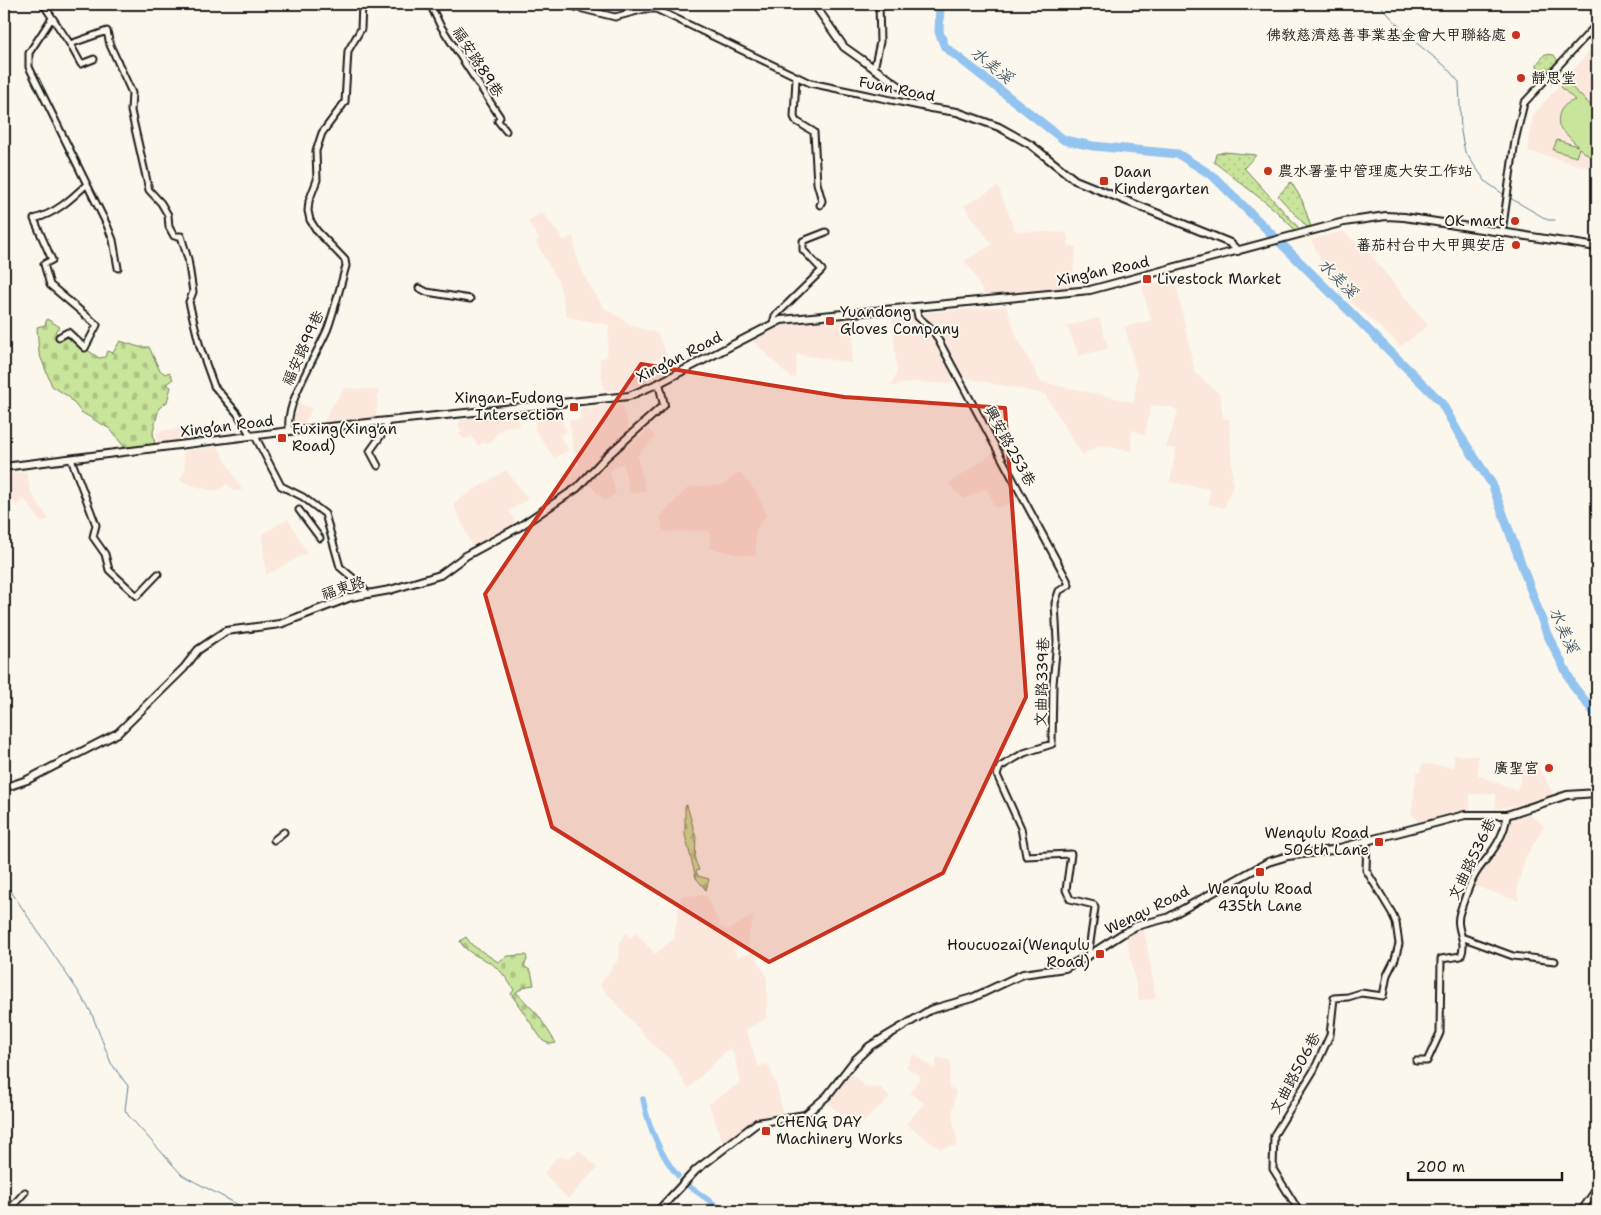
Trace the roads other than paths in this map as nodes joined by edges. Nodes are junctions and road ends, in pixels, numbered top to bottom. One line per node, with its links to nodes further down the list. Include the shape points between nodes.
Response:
1 (43, 4): 7 (street)
2 (362, 4): 31 (street, 福安路99巷, via 361,29 348,50 345,102 322,133 316,151 317,180 308,212 317,231 345,260 346,266 327,330 295,396 287,424)
3 (430, 4): 14 (street, 福安路89巷)
4 (563, 4): 12 (street, Fuan Road, via 615,17 656,9)
5 (814, 4): 11 (street, via 844,47)
6 (879, 4): 11 (street, via 880,42)
7 (52, 18): 9 (street); 15 (street, via 29,53 29,67)
8 (1597, 24): 18 (street, via 1524,103)
9 (70, 44): 10 (street, via 81,64); 32 (street, via 107,31 132,93 131,111 149,190 164,209 174,236 180,236 188,259 193,292 189,302 214,386)
10 (94, 59)
11 (874, 69): 13 (street)
12 (796, 78): 13 (street, Fuan Road, via 842,92); 16 (street, via 794,117 814,132)
13 (930, 108): 19 (street, Fuan Road, via 957,112 999,126 1031,145 1075,180)
14 (506, 132)
15 (86, 185): 23 (street, via 113,240); 28 (street, via 50,215 34,219 52,260 44,264 50,284 97,325 85,348 68,332)
16 (820, 205)
17 (826, 232): 27 (street, via 803,241 803,250 822,270 775,316)
18 (1502, 232): 20 (street); 21 (street, Xing’an Road, via 1386,216 1344,222)
19 (1216, 238): 21 (street, Fuan Road, via 1230,243); 22 (street)
20 (1597, 247)
21 (1238, 251): 22 (street, Xing’an Road)
22 (1227, 253): 26 (street, Xing’an Road, via 1090,290)
23 (118, 268)
24 (419, 288): 25 (street)
25 (470, 299)
26 (916, 307): 27 (street, Xing’an Road); 40 (street, 興安路253巷, via 918,317 933,330 1068,580 1069,585 1059,591)
27 (773, 323): 29 (street, Xing’an Road)
28 (59, 337)
29 (660, 383): 30 (street, Xing’an Road, via 629,396); 39 (street, 福東路, via 664,405 577,488 535,518 466,555 440,575 390,590)
30 (387, 421): 31 (street, Xing’an Road); 35 (street, via 385,430 370,451)
31 (290, 431): 32 (street, Xing’an Road)
32 (253, 436): 33 (street, Xing’an Road); 39 (street, via 281,486 303,497 325,514 340,567)
33 (71, 459): 34 (street, Xing’an Road); 38 (street, via 96,525 93,537 105,554 109,570 137,596)
34 (4, 466)
35 (378, 466)
36 (299, 510): 37 (street)
37 (320, 538)
38 (158, 574)
39 (366, 592): 41 (street, 福東路, via 280,624 220,634 198,650 118,733 27,780)
40 (1056, 599): 48 (street, 文曲路339巷, via 1052,744 1024,753 1000,767 997,776 1021,828 1026,856 1071,854 1067,896 1095,908)
41 (4, 788)
42 (1597, 793): 43 (street, Wenqu Road, via 1568,795)
43 (1506, 814): 46 (street, Wenqu Road, via 1465,815); 47 (street, 文曲路536巷, via 1500,838 1475,875 1459,916 1457,923)
44 (284, 832): 45 (street)
45 (274, 840)
46 (1367, 840): 48 (street, Wenqu Road, via 1268,862 1167,918 1136,926); 55 (street, 文曲路506巷, via 1366,870 1396,923 1399,944 1382,996 1361,993 1348,998 1334,998 1330,1035 1314,1070 1274,1135 1273,1169)
47 (1464, 938): 49 (street, via 1513,956); 50 (street, via 1461,956 1442,959 1438,1040 1427,1061)
48 (1088, 956): 54 (street, Wenqu Road, via 1065,968 1017,976 972,998 930,1010 903,1026 870,1046 815,1108 797,1117 757,1124 696,1170)
49 (1555, 961)
50 (1416, 1061)
51 (1597, 1188): 56 (street)
52 (25, 1192): 53 (street)
53 (8, 1211)
54 (658, 1211)
55 (1299, 1211)
56 (1581, 1211)

